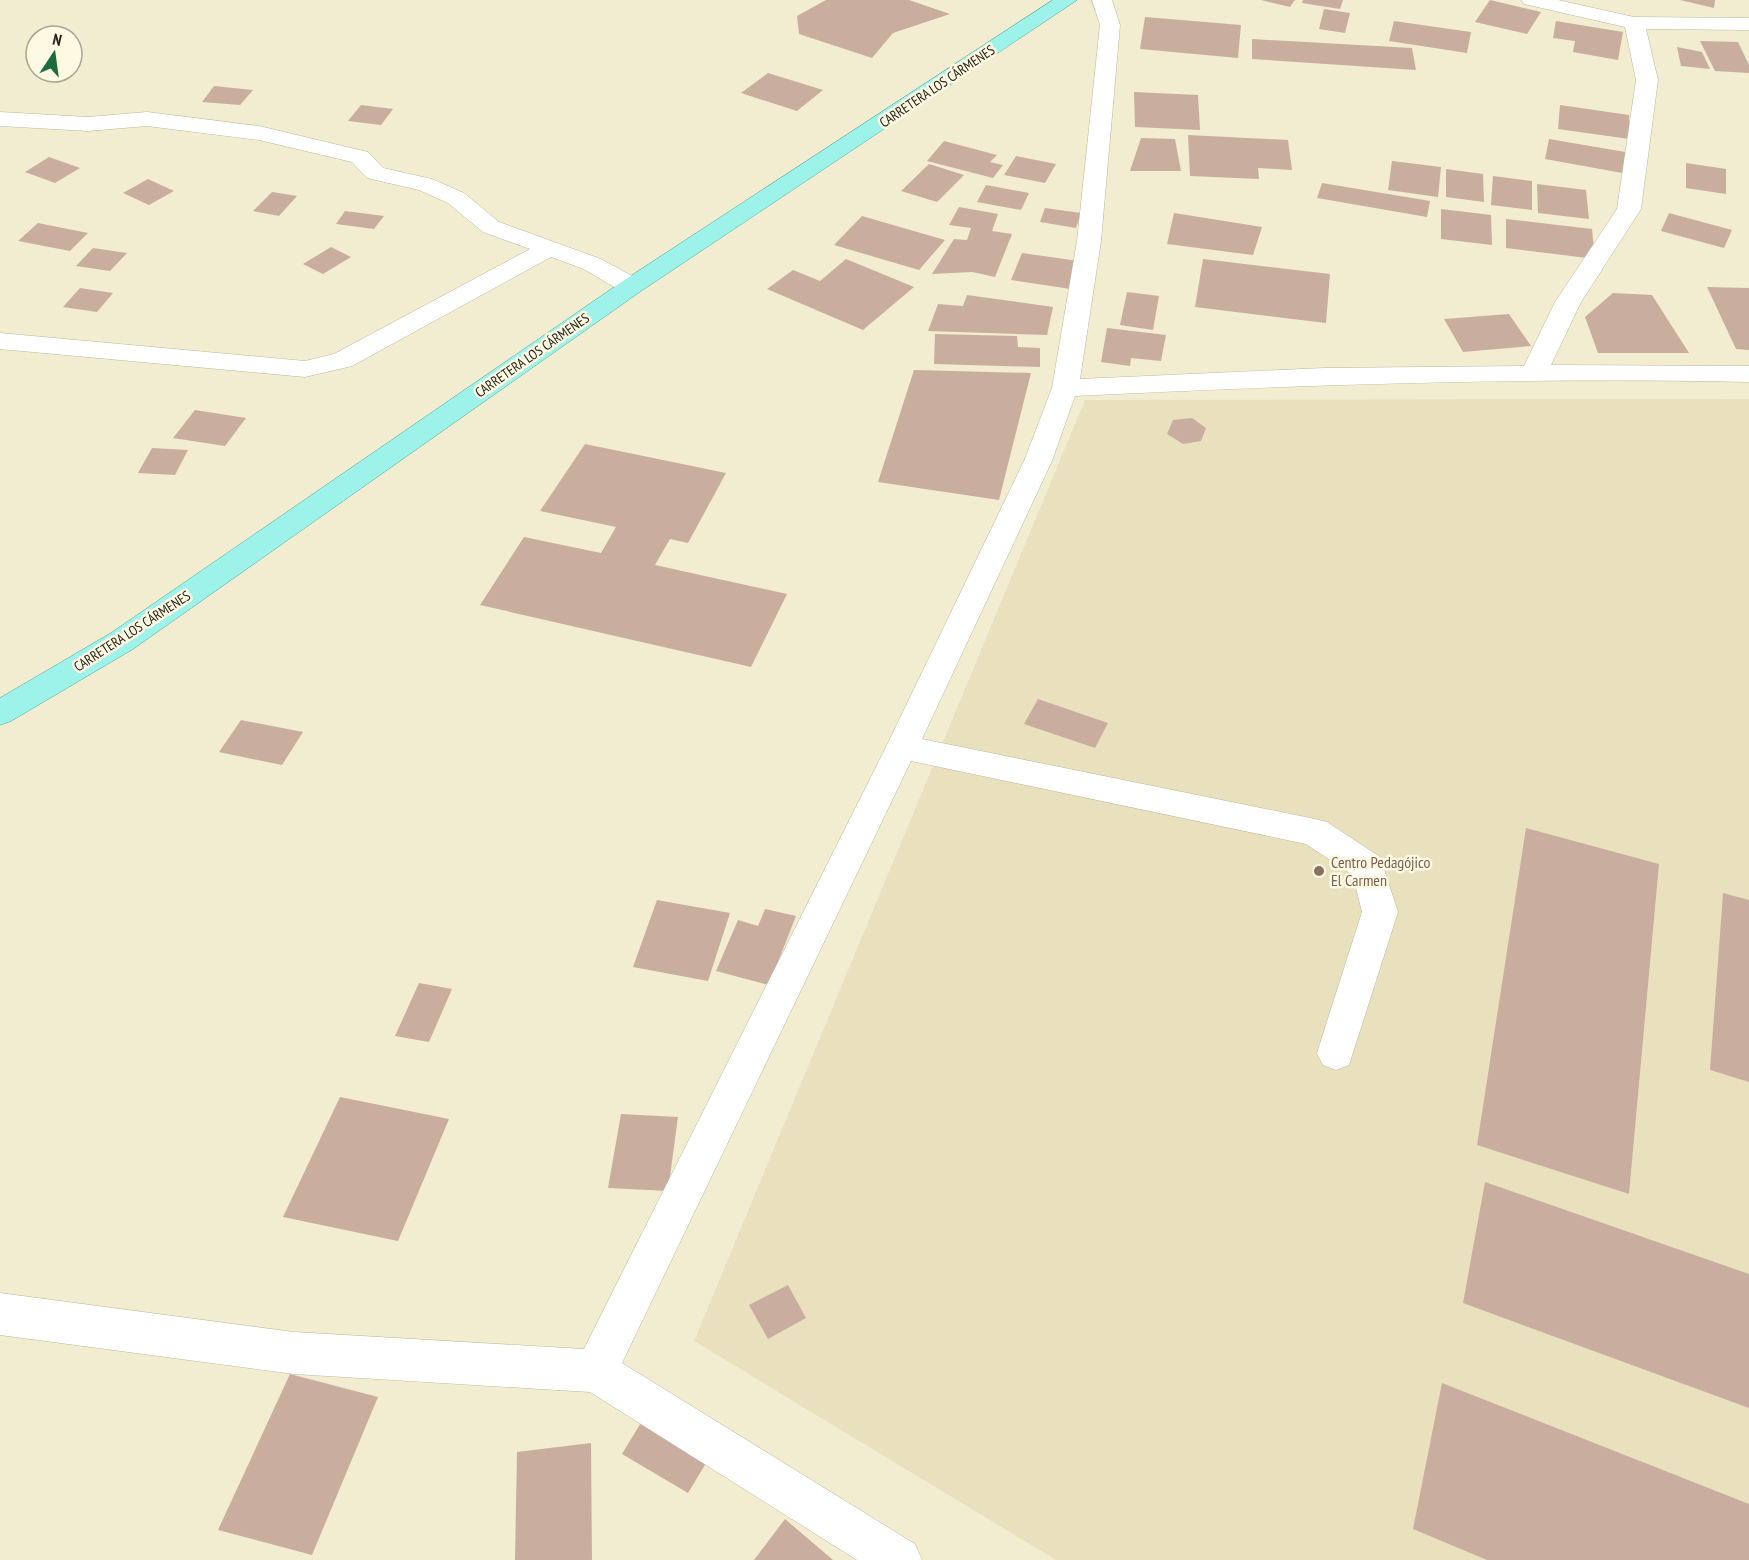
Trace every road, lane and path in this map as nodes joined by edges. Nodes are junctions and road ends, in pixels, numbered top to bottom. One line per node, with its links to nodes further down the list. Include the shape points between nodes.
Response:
1 (1067, 0): 8 (main road, CARRETERA LOS CÁRMENES)
2 (1102, 0): 12 (street, via 1110,25 1109,37 1089,241)
3 (1531, 0): 4 (street)
4 (1634, 24): 5 (street); 11 (street, via 1647,80 1629,209 1568,302)
5 (1749, 24)
6 (0, 118): 7 (street, via 88,124 147,119 259,133 360,157 375,173 401,182 424,184 456,198 491,227)
7 (547, 250): 8 (street, via 592,264); 9 (street, via 343,360 305,369)
8 (632, 286): 13 (main road, CARRETERA LOS CÁRMENES, via 122,641)
9 (0, 341)
10 (1749, 374): 11 (street)
11 (1533, 375): 12 (street, via 1324,376)
12 (1065, 388): 14 (street, via 1038,461)
13 (0, 713)
14 (902, 747): 15 (street, via 1315,832 1368,867 1380,912); 17 (street)
15 (1336, 1053)
16 (0, 1314): 17 (street, via 294,1353)
17 (596, 1371): 18 (street)
18 (899, 1560)

